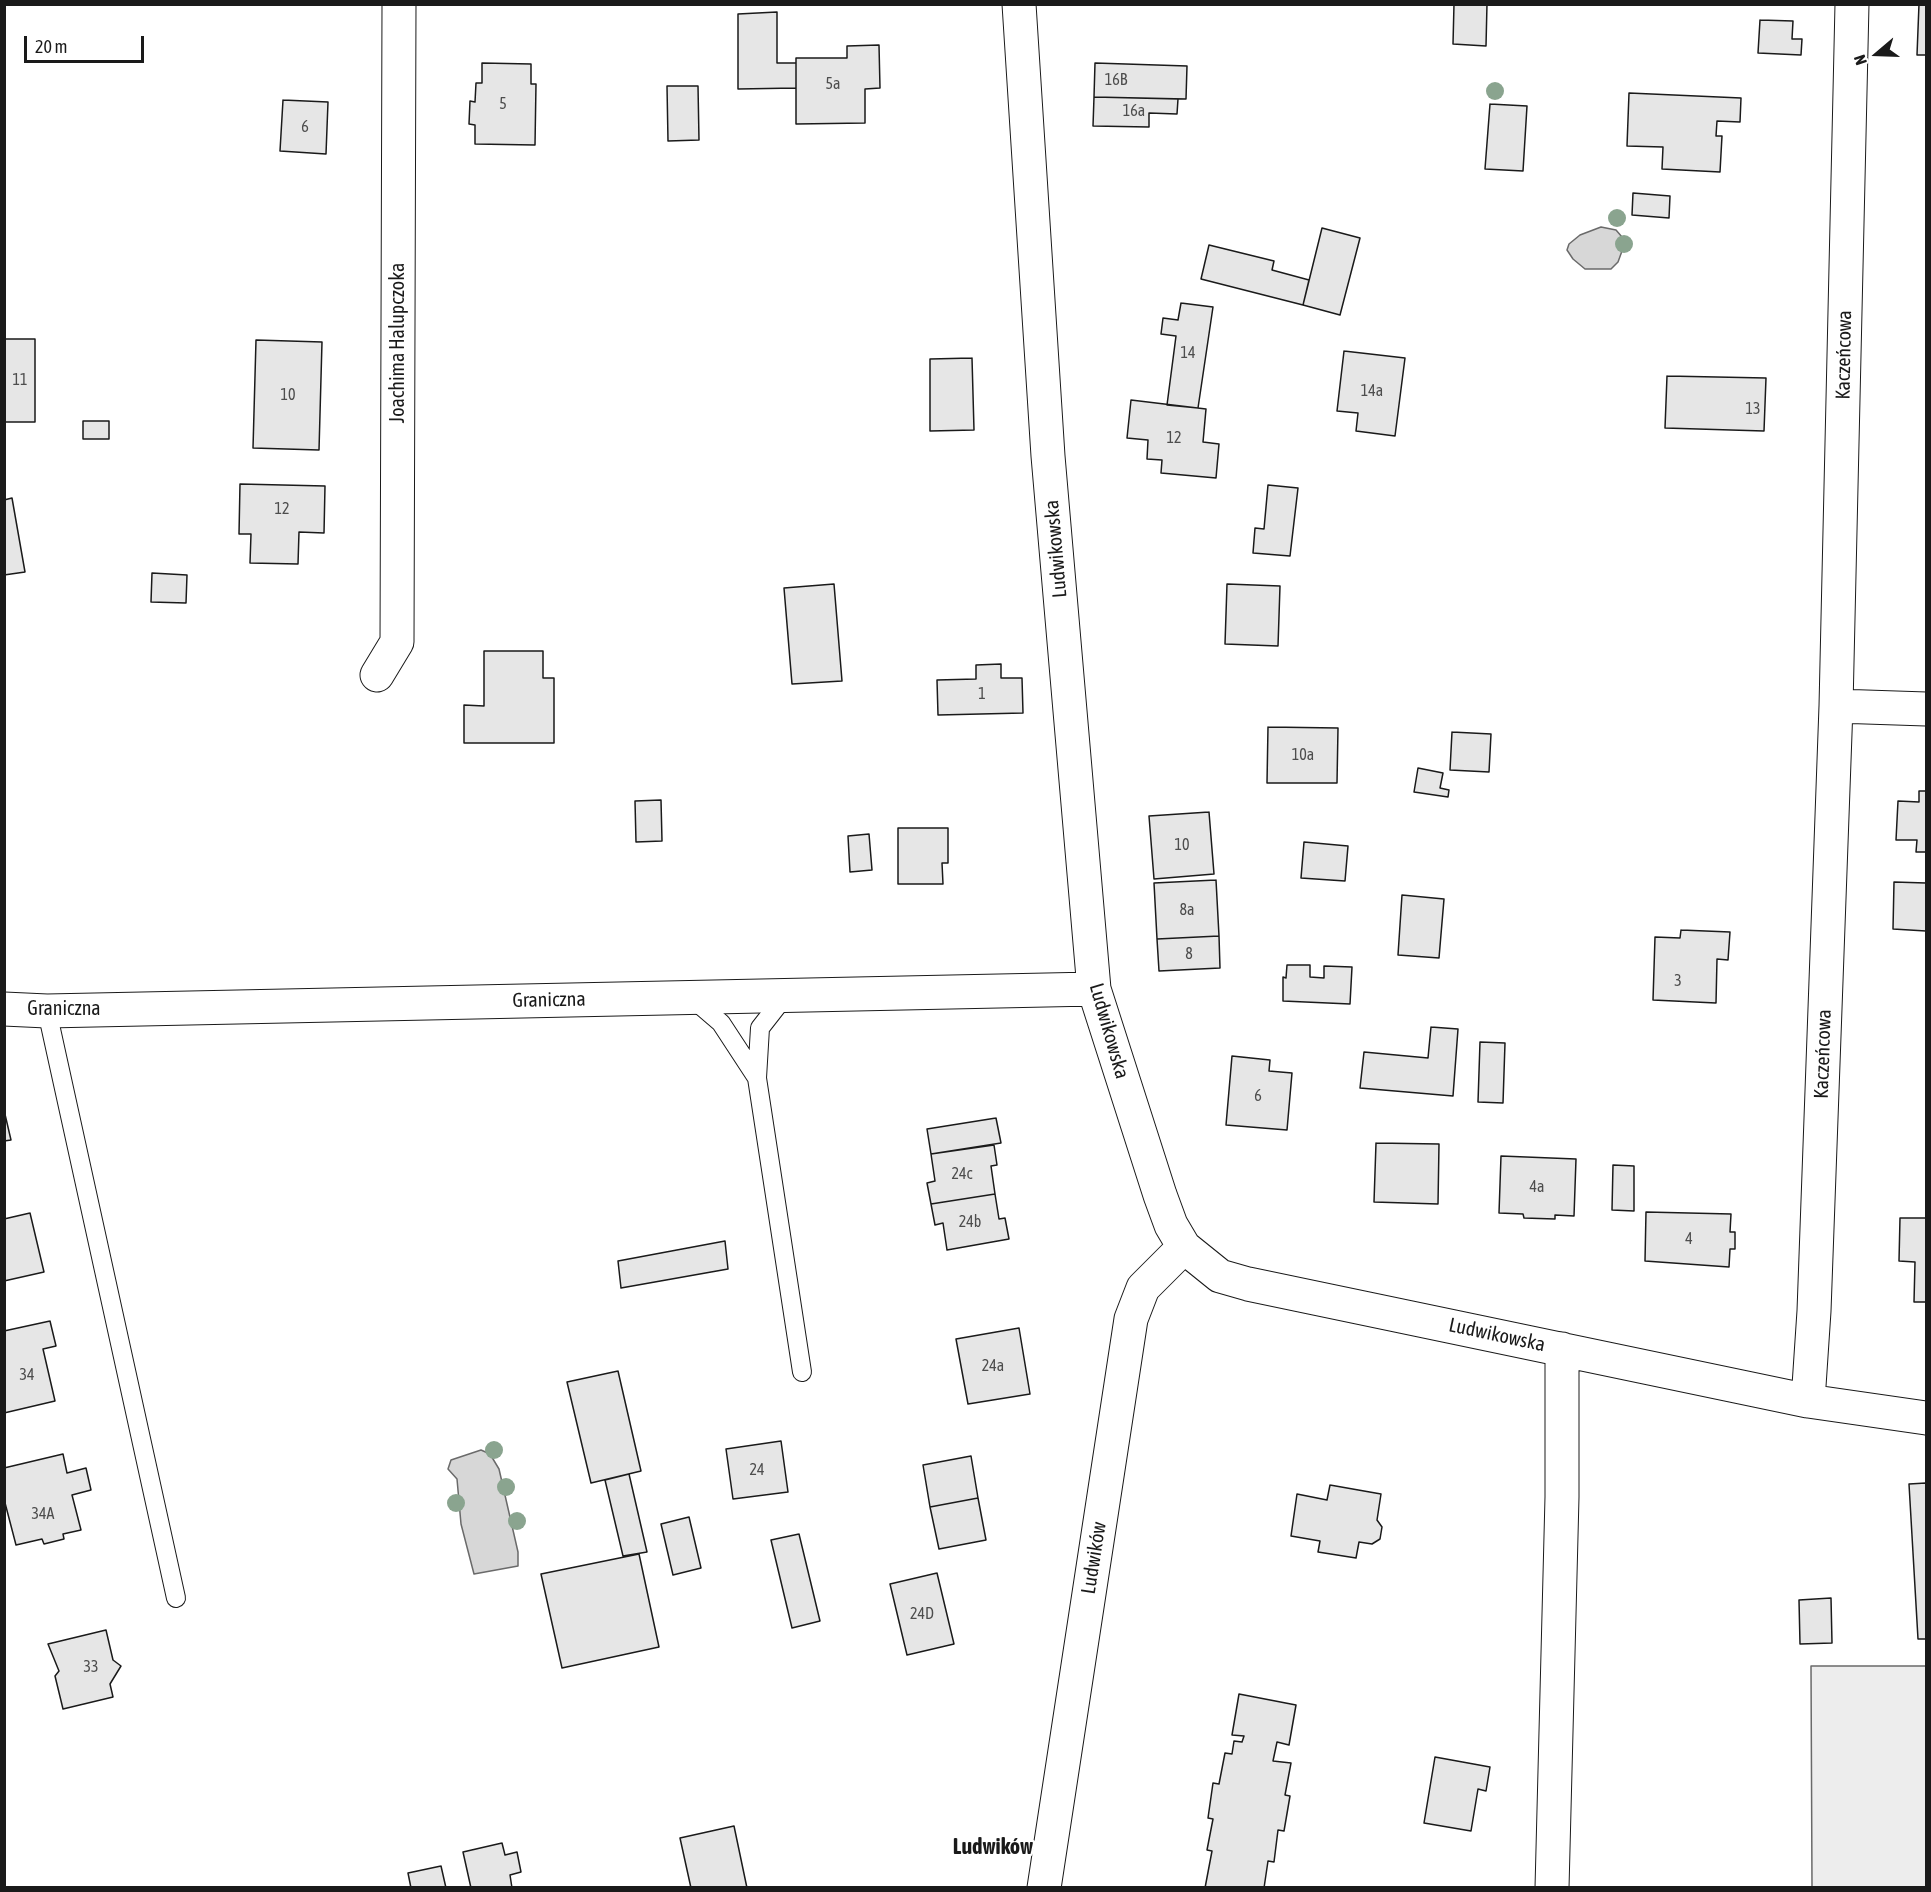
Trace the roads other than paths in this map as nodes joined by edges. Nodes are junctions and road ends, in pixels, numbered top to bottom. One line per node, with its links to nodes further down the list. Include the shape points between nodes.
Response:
1 (399, 4): 4 (street, Joachima Halupczoka, via 397,642)
2 (1019, 4): 7 (street, Ludwikowska, via 1048,456)
3 (1852, 4): 5 (street, Kaczeńcowa)
4 (377, 675)
5 (1836, 706): 6 (street); 16 (street, Kaczeńcowa)
6 (1926, 709)
7 (1094, 989): 8 (street, Graniczna); 13 (street, Ludwikowska, via 1160,1195)
8 (785, 996): 9 (street, Graniczna); 12 (lane, via 760,1028)
9 (692, 997): 11 (street, Graniczna); 12 (lane, via 722,1023)
10 (4, 1009): 11 (street, Graniczna)
11 (46, 1011): 18 (lane)
12 (757, 1078): 15 (lane)
13 (1185, 1246): 14 (street, Ludwikowska, via 1220,1276 1248,1284); 19 (street, Ludwików, via 1143,1288 1131,1319)
14 (1562, 1349): 16 (street, Ludwikowska); 20 (street)
15 (802, 1372)
16 (1808, 1401): 17 (street, Ludwikowska)
17 (1926, 1418)
18 (176, 1598)
19 (1044, 1887)
20 (1552, 1887)

